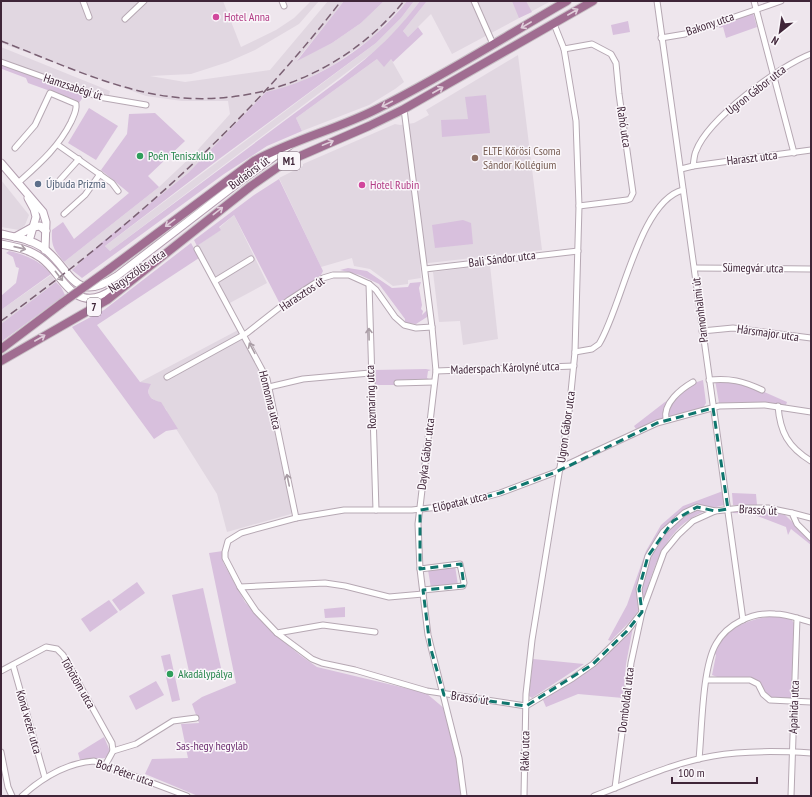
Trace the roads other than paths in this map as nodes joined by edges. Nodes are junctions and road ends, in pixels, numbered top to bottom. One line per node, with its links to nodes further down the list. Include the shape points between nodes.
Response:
1 (83, 1): 10 (street)
2 (144, 1): 11 (street)
3 (474, 1): 14 (street)
4 (567, 1): 14 (main road, Budaörsi út / M1, one-way to 14)
5 (593, 1): 12 (main road, Budaörsi út / M1, one-way to 5)
6 (657, 1): 13 (street, Pannonhalmi út)
7 (754, 1): 9 (street)
8 (781, 1): 9 (street, Bakony utca)
9 (756, 9): 13 (street, Bakony utca, via 685,34); 18 (street)
10 (89, 17)
11 (125, 19)
12 (554, 24): 15 (street); 20 (main road, Budaörsi út / M1, one-way to 12)
13 (661, 38): 29 (street, Pannonhalmi út)
14 (493, 44): 22 (main road, Budaörsi út / M1, one-way to 22, via 376,110)
15 (564, 49): 36 (street, via 576,121); 36 (street, Rahó utca, via 592,44 611,54 616,63 633,193 627,200)
16 (811, 54): 18 (street, Ugron Gábor utca)
17 (1, 62): 19 (street, Hamzsabégi út, via 100,97)
18 (774, 74): 25 (street); 28 (street, Ugron Gábor utca, via 742,98 711,129 696,150)
19 (146, 106)
20 (404, 109): 44 (main road, Budaörsi út / M1, one-way to 20, via 284,163); 51 (street, Dayka Gábor utca)
21 (58, 145): 23 (street, via 77,107 72,102 50,93 35,125); 26 (street); 32 (street, via 37,168)
22 (290, 146): 54 (main road, Budaörsi út); 60 (main road, Budaörsi út / 7, one-way to 60, bridge, via 274,151 240,171)
23 (16, 148)
24 (811, 150): 25 (street, Haraszt utca)
25 (794, 152): 28 (street, Haraszt utca)
26 (79, 159): 30 (street); 31 (street)
27 (1, 163): 32 (main road)
28 (693, 166): 29 (street)
29 (681, 170): 33 (street, Pannonhalmi út)
30 (100, 174): 34 (street); 37 (street, via 85,195)
31 (59, 181)
32 (18, 183): 35 (main road)
33 (683, 190): 50 (street, Pannonhalmi út); 61 (street, via 662,202 649,225 635,252 599,344 592,349)
34 (118, 191)
35 (27, 195): 38 (main road, via 35,213); 39 (main road, via 43,212)
36 (579, 206): 47 (street)
37 (64, 214)
38 (33, 226): 39 (main road, via 40,226); 41 (main road); 42 (main road)
39 (46, 231): 46 (main road)
40 (1, 234): 41 (main road, Nagyszőlős utca)
41 (14, 237): 42 (main road, Nagyszőlős utca)
42 (29, 241): 46 (main road, Nagyszőlős utca); 48 (main road)
43 (1, 244): 48 (main road, Nagyszőlős utca, one-way to 48, via 27,250)
44 (173, 246): 48 (main road, Nagyszőlős utca, one-way to 44, via 49,264 75,295 86,299 102,296); 62 (main road, Budaörsi út / 7, one-way to 44, via 107,300)
45 (196, 249): 53 (street, Homonna utca)
46 (45, 250): 54 (main road, Nagyszőlős utca, via 79,285 96,287)
47 (578, 251): 51 (street, Bali Sándor utca); 61 (street)
48 (38, 256)
49 (251, 259): 53 (street)
50 (695, 268): 52 (street, Sümegvár utca); 57 (street, Pannonhalmi út)
51 (425, 269): 56 (street, Dayka Gábor utca)
52 (811, 269)
53 (215, 281): 58 (street, Homonna utca)
54 (108, 282)
55 (369, 284): 56 (street, Harasztos út, via 404,325 416,328); 58 (street, Harasztos út, via 342,274 323,278); 65 (street, Rozmaring utca, one-way to 55)
56 (432, 326): 64 (street, Dayka Gábor utca)
57 (702, 331): 59 (street, Hársmajor utca, via 733,328); 67 (street, Pannonhalmi út)
58 (244, 334): 66 (street, Harasztos út); 71 (street, Homonna utca, one-way to 58, via 263,368)
59 (811, 338)
60 (1, 349)
61 (576, 352): 63 (street, Ugron Gábor utca)
62 (1, 361)
63 (574, 366): 64 (street, Maderspach Károlyné utca); 78 (street, Ugron Gábor utca)
64 (436, 371): 68 (street, Dayka Gábor utca)
65 (370, 373): 71 (street, via 303,379); 80 (street, Rozmaring utca)
66 (167, 377)
67 (709, 380): 72 (street, via 740,380); 74 (street, Pannonhalmi út)
68 (434, 382): 70 (street, Maderspach Károlyné utca); 81 (street, Dayka Gábor utca)
69 (694, 382): 76 (street, via 673,399 666,412)
70 (397, 383)
71 (269, 388): 84 (street, Homonna utca, one-way to 71)
72 (762, 390)
73 (778, 406): 74 (street, Előpatak utca, via 752,404); 75 (street, Előpatak utca); 77 (street, via 781,427 787,442 796,452)
74 (713, 408): 76 (street, Előpatak utca); 79 (street, Pannonhalmi út)
75 (811, 412)
76 (666, 419): 78 (street, Előpatak utca)
77 (811, 461)
78 (559, 469): 81 (street, Előpatak utca, via 480,499); 103 (street, Ugron Gábor utca, via 532,640)
79 (728, 509): 82 (street, Brassó út); 83 (street, Brassó út, via 768,508); 93 (street, Pannonhalmi út)
80 (376, 510): 81 (street, Előpatak utca); 84 (street, Előpatak utca, via 344,510)
81 (420, 510): 88 (street, Dayka Gábor utca)
82 (715, 511): 91 (street, Brassó út, via 693,521 670,544 658,564); 91 (street, Brassó út, via 697,507 684,513 663,532 648,556 639,589)
83 (792, 513): 85 (street); 87 (street, Brassó út, via 797,524)
84 (296, 518): 86 (street, Előpatak utca)
85 (811, 518)
86 (241, 533): 89 (street, Brassó út, via 228,541 225,552 230,569)
87 (811, 538)
88 (420, 569): 90 (street, Dayka Gábor utca); 90 (street, via 462,565 463,586)
89 (240, 587): 90 (street, via 325,583 389,597); 96 (street, Brassó út, via 256,612)
90 (423, 592): 100 (street, Dayka Gábor utca, via 430,646)
91 (642, 612): 103 (street, Brassó út, via 601,658); 112 (street, Domboldal utca, via 631,663)
92 (797, 618): 93 (street, via 774,614); 94 (street); 101 (street, Apahida utca)
93 (743, 620): 99 (street, via 725,632 716,644 710,659)
94 (811, 622)
95 (375, 632): 96 (street, via 323,625)
96 (277, 633): 100 (street, Brassó út, via 322,663)
97 (13, 665): 98 (street, Töhötöm utca); 105 (street, Töhötöm utca, via 46,647 57,650 110,741); 111 (street, Kond vezér utca)
98 (1, 671)
99 (707, 680): 101 (street, via 750,680 758,684 768,699); 109 (street)
100 (444, 695): 103 (street, Brassó út); 116 (street, Dayka Gábor utca, via 459,758)
101 (794, 702): 102 (street); 107 (street, Apahida utca)
102 (811, 702)
103 (526, 706): 117 (street, Rákó utca)
104 (196, 718): 105 (street, via 173,721 136,744)
105 (113, 751): 110 (street)
106 (1, 752): 113 (street)
107 (793, 752): 108 (street); 109 (street, via 740,753); 119 (street, Apahida utca)
108 (811, 753)
109 (699, 759): 112 (street)
110 (106, 764): 111 (street, Bod Péter utca, via 94,761 79,762); 115 (street, Bod Péter utca)
111 (45, 778): 114 (street, Bod Péter utca)
112 (615, 788): 118 (street)
113 (12, 796)
114 (22, 796)
115 (187, 796)
116 (464, 796)
117 (524, 796)
118 (594, 796)
119 (791, 796)

